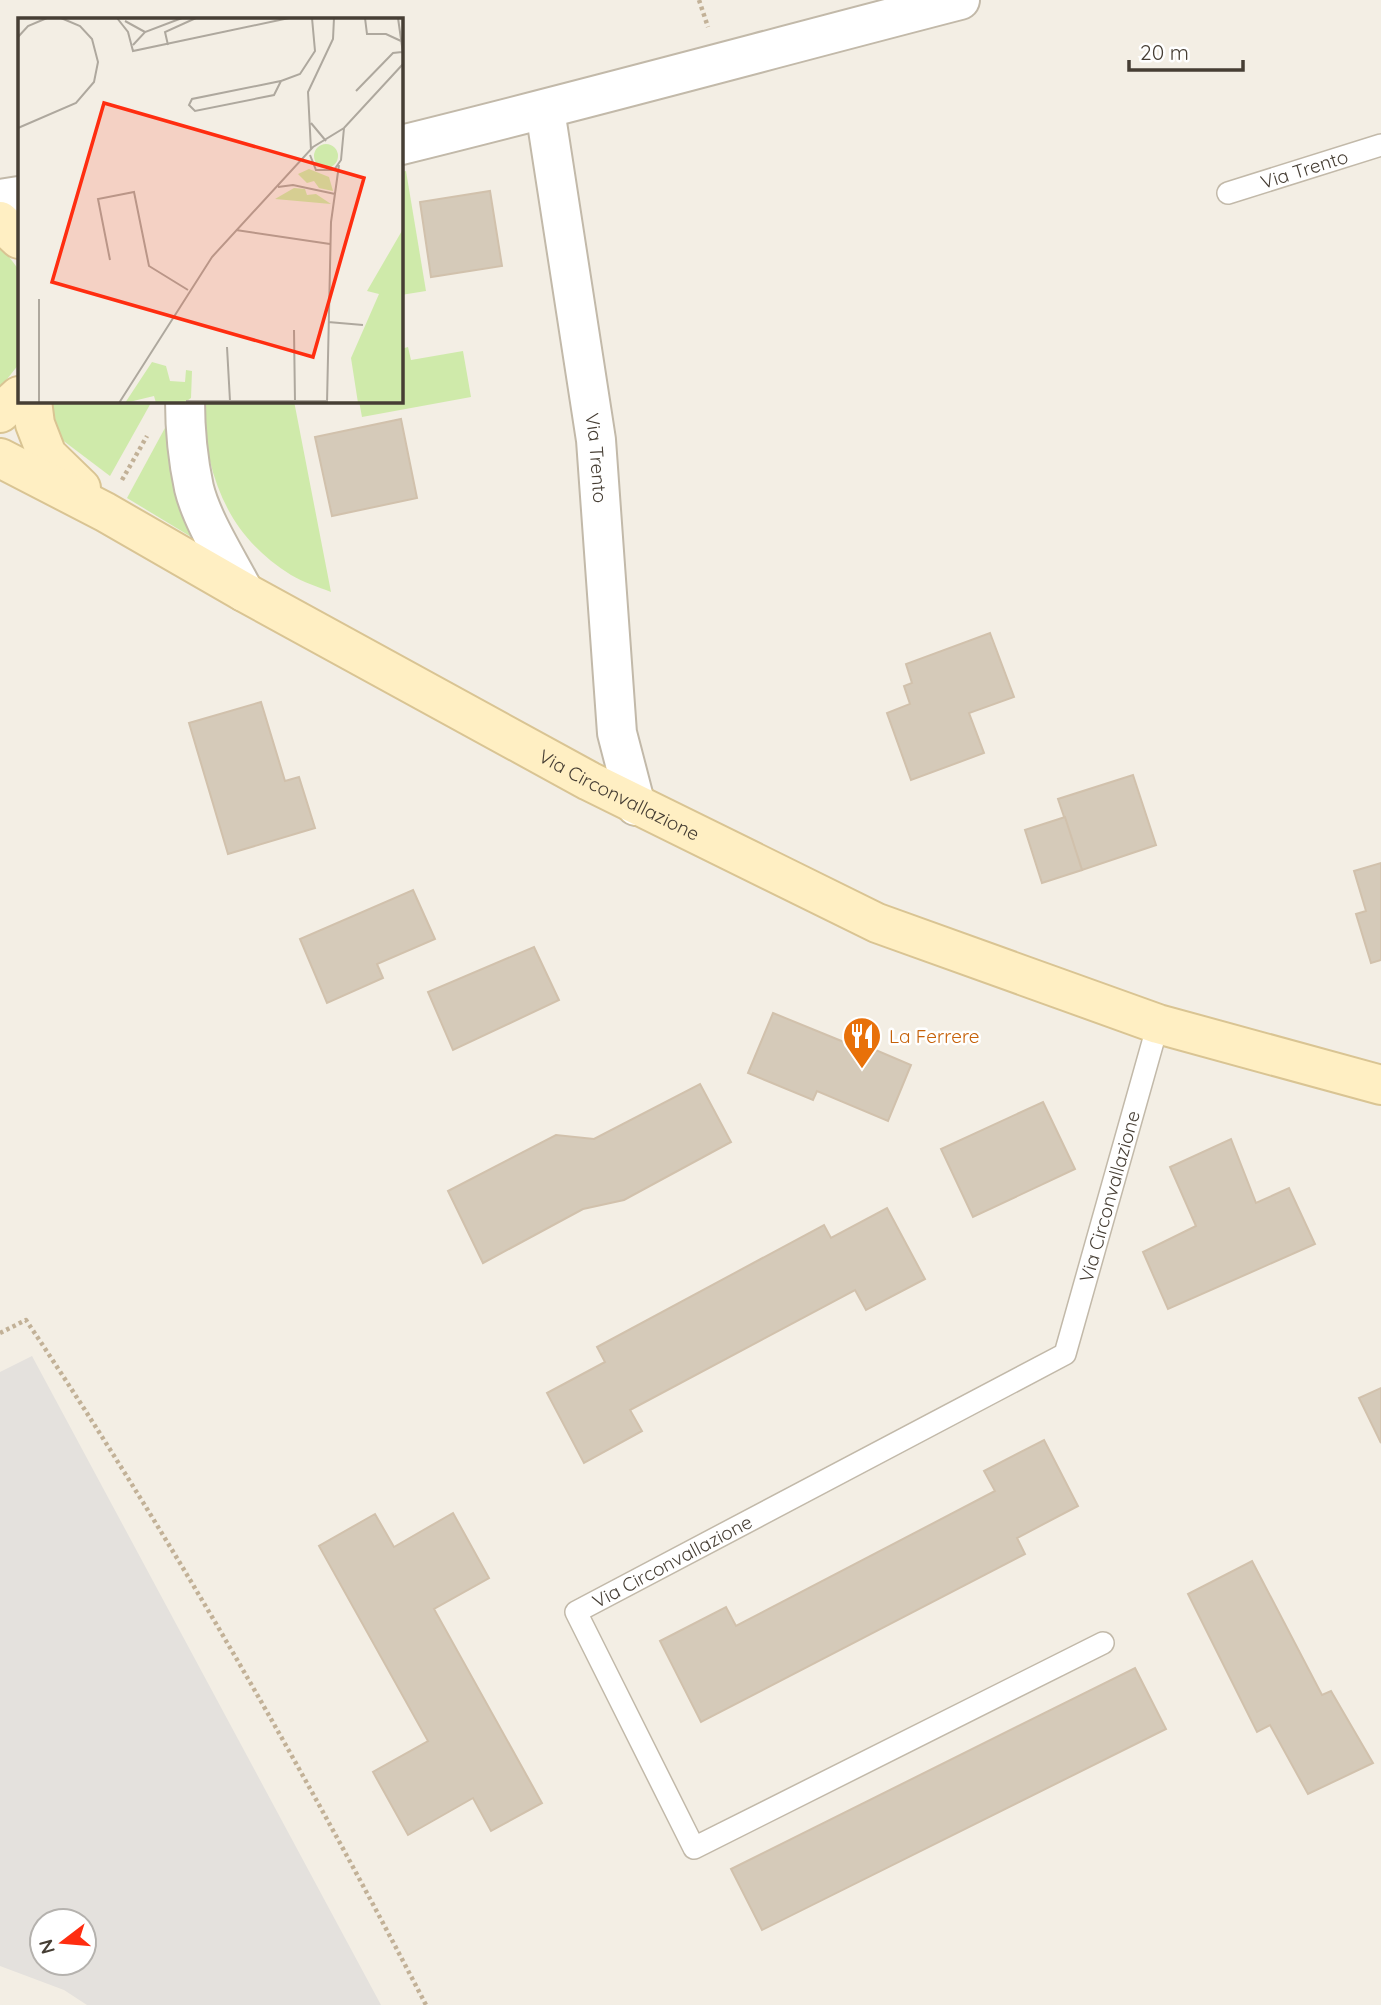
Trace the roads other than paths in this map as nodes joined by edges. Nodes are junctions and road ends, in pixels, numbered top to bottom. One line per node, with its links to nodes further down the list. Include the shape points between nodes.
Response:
1 (960, 0): 2 (street)
2 (545, 110): 3 (street); 17 (street, Via Trento, via 596,440 617,733)
3 (402, 145)
4 (1381, 145): 5 (lane, Via Trento)
5 (1228, 193)
6 (18, 196): 7 (street)
7 (0, 199)
8 (0, 221): 9 (main road)
9 (18, 238)
10 (18, 397): 13 (main road)
11 (32, 402): 15 (main road, Via Circonvallazione, via 47,455)
12 (185, 402): 16 (street, via 195,490)
13 (0, 413)
14 (0, 458): 15 (main road, Via Circonvallazione)
15 (105, 512): 16 (main road, Via Circonvallazione)
16 (244, 592): 17 (main road, Via Circonvallazione)
17 (636, 806): 18 (main road, Via Circonvallazione, via 877,923)
18 (1158, 1024): 19 (main road, Via Circonvallazione); 20 (lane, Via Circonvallazione, via 1065,1354 576,1612 694,1849)
19 (1381, 1086)
20 (1103, 1643)

